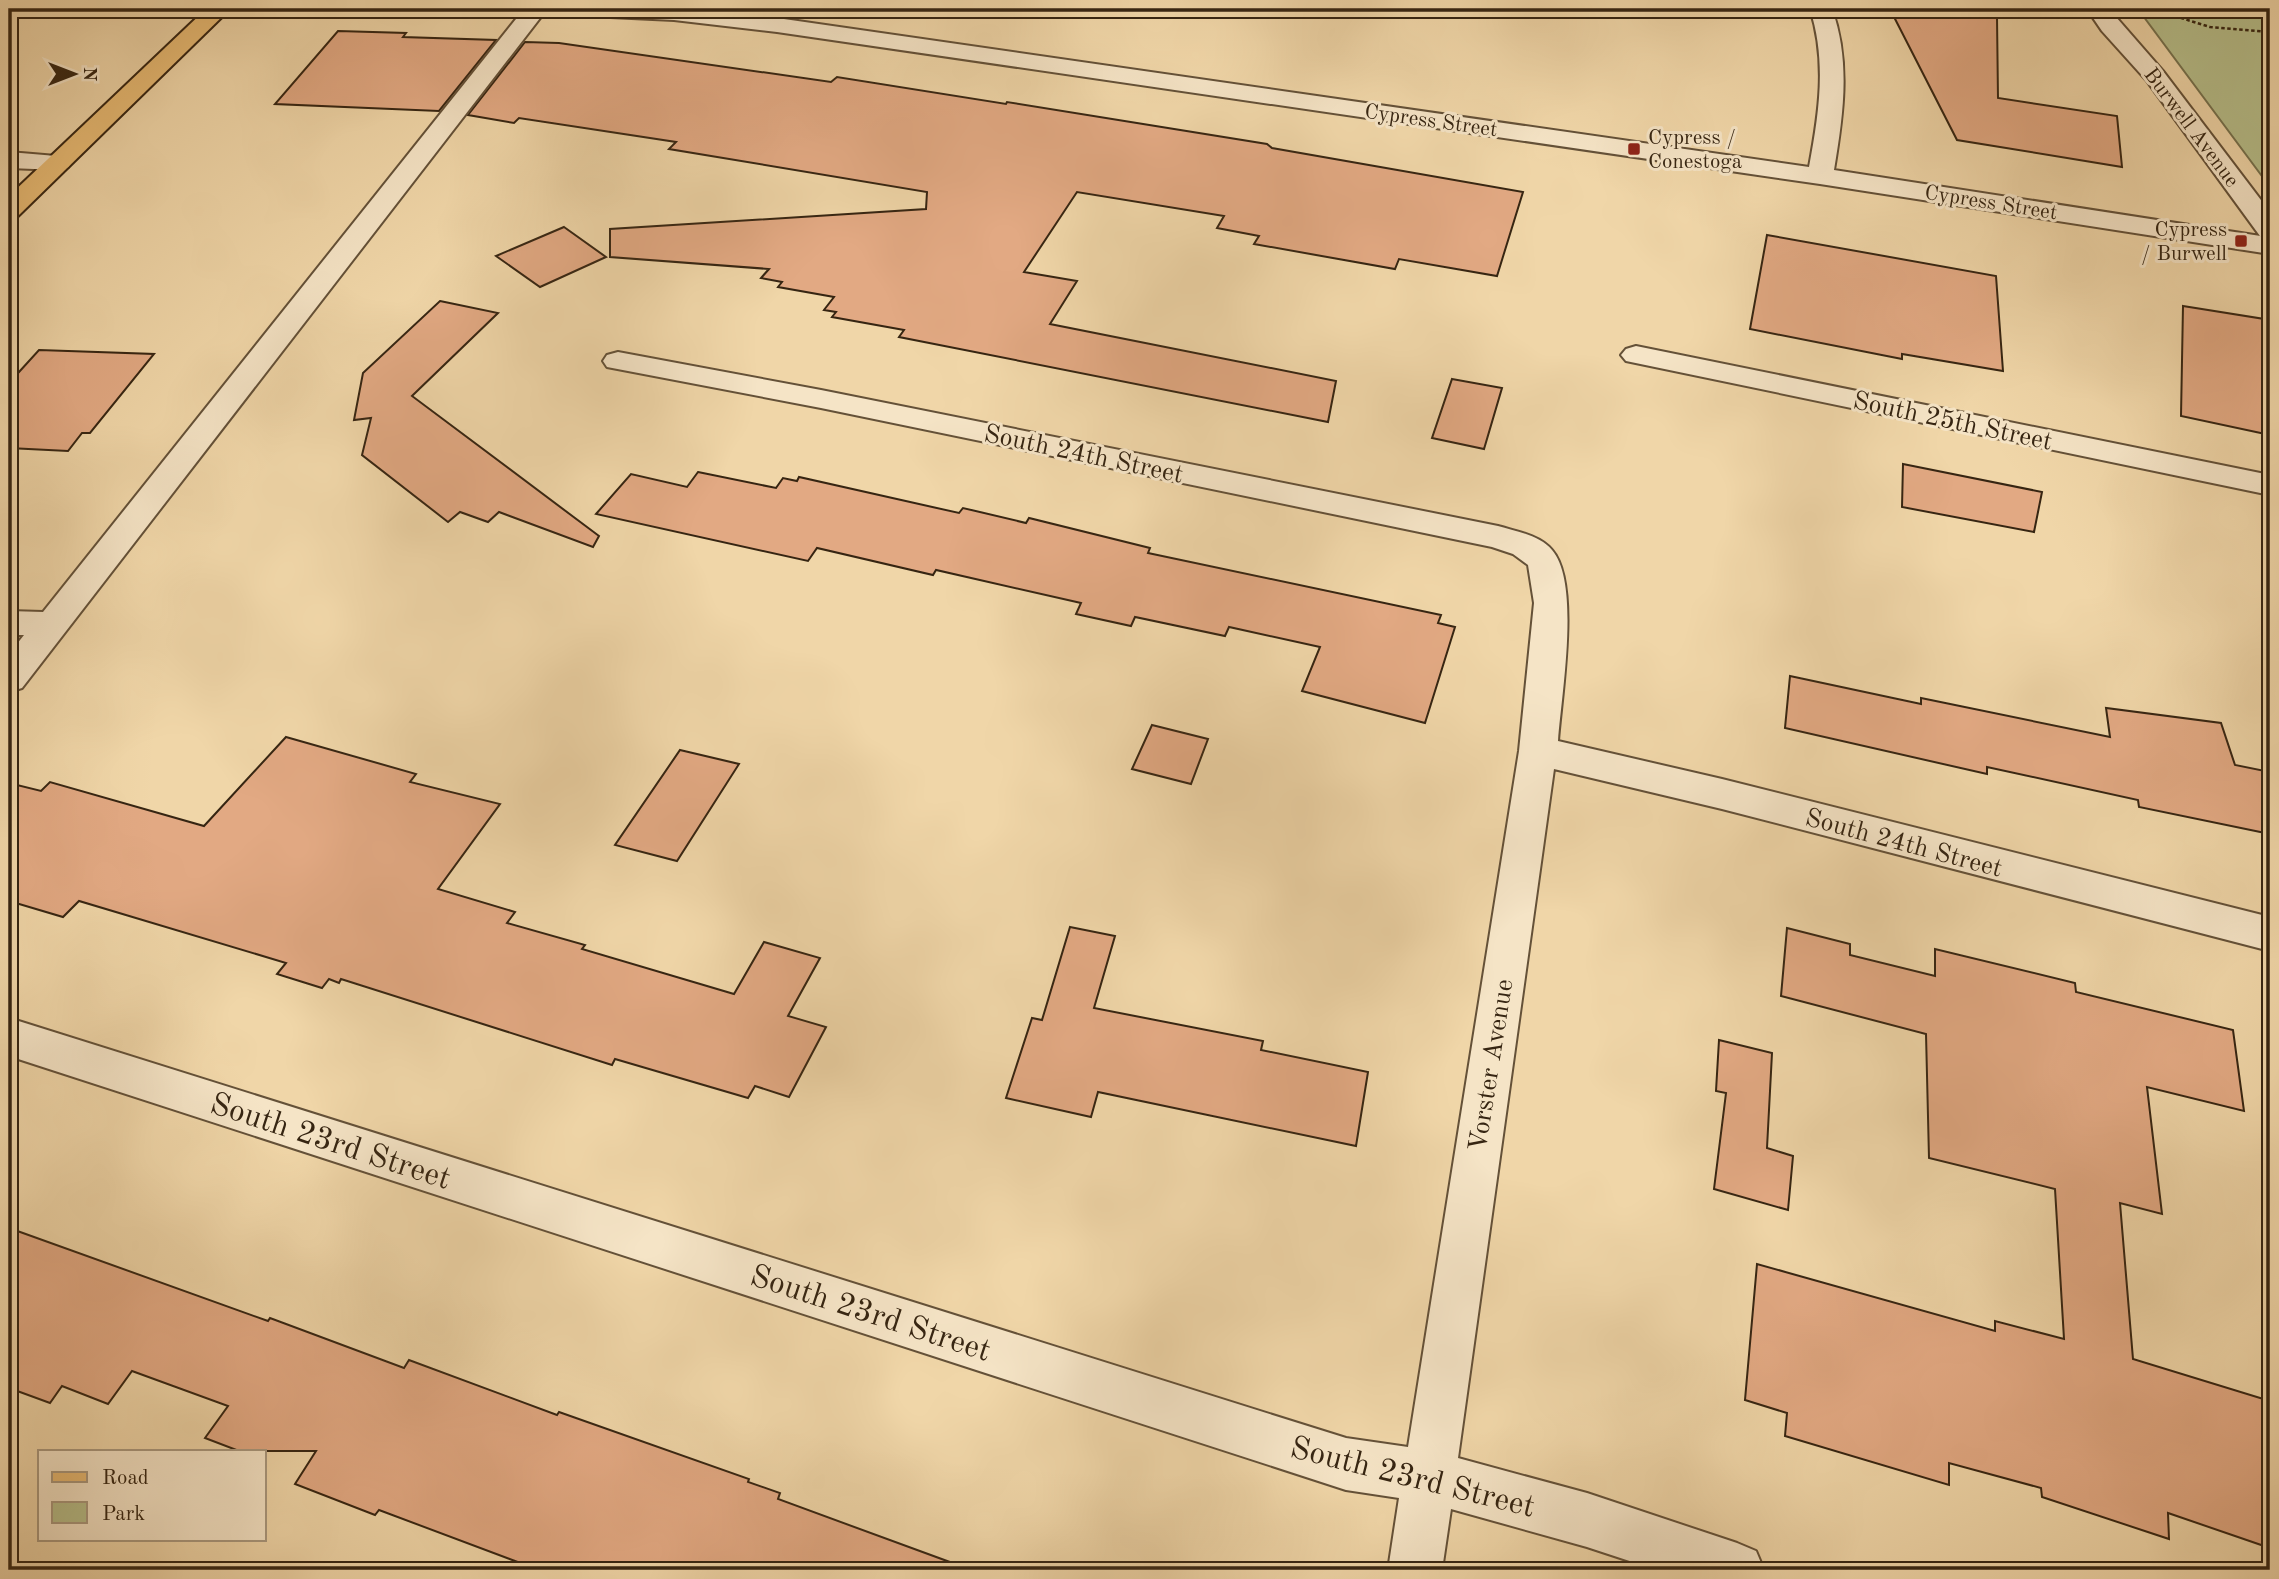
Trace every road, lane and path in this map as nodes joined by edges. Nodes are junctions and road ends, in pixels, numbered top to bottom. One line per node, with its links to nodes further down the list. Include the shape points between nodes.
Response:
1 (219, 9): 10 (main road)
2 (536, 9): 20 (street)
3 (589, 9): 6 (street, Cypress Street)
4 (1821, 9): 11 (street, via 1831,35 1833,63)
5 (2152, 9): 8 (path, via 2219,29)
6 (784, 17): 11 (street, Cypress Street)
7 (2104, 18): 13 (street, Burwell Avenue, via 2155,76)
8 (2270, 32)
9 (9, 160): 10 (street)
10 (59, 162): 12 (main road)
11 (1820, 176): 14 (street, Cypress Street)
12 (9, 210)
13 (2270, 230)
14 (2270, 246)
15 (1636, 355): 17 (street, South 25th Street)
16 (618, 361): 18 (street, South 24th Street, via 1498,537 1524,545)
17 (2270, 485)
18 (1545, 560): 22 (street, Vorster Avenue, via 1552,603)
19 (9, 623): 20 (street)
20 (52, 624): 21 (street)
21 (9, 679)
22 (1538, 751): 23 (street, South 24th Street); 25 (street, Vorster Avenue)
23 (2270, 934)
24 (9, 1037): 25 (street, South 23rd Street, via 1346,1464)
25 (1428, 1476): 26 (street, Vorster Avenue); 27 (street, South 23rd Street, via 1587,1520)
26 (1415, 1570)
27 (1737, 1570)

